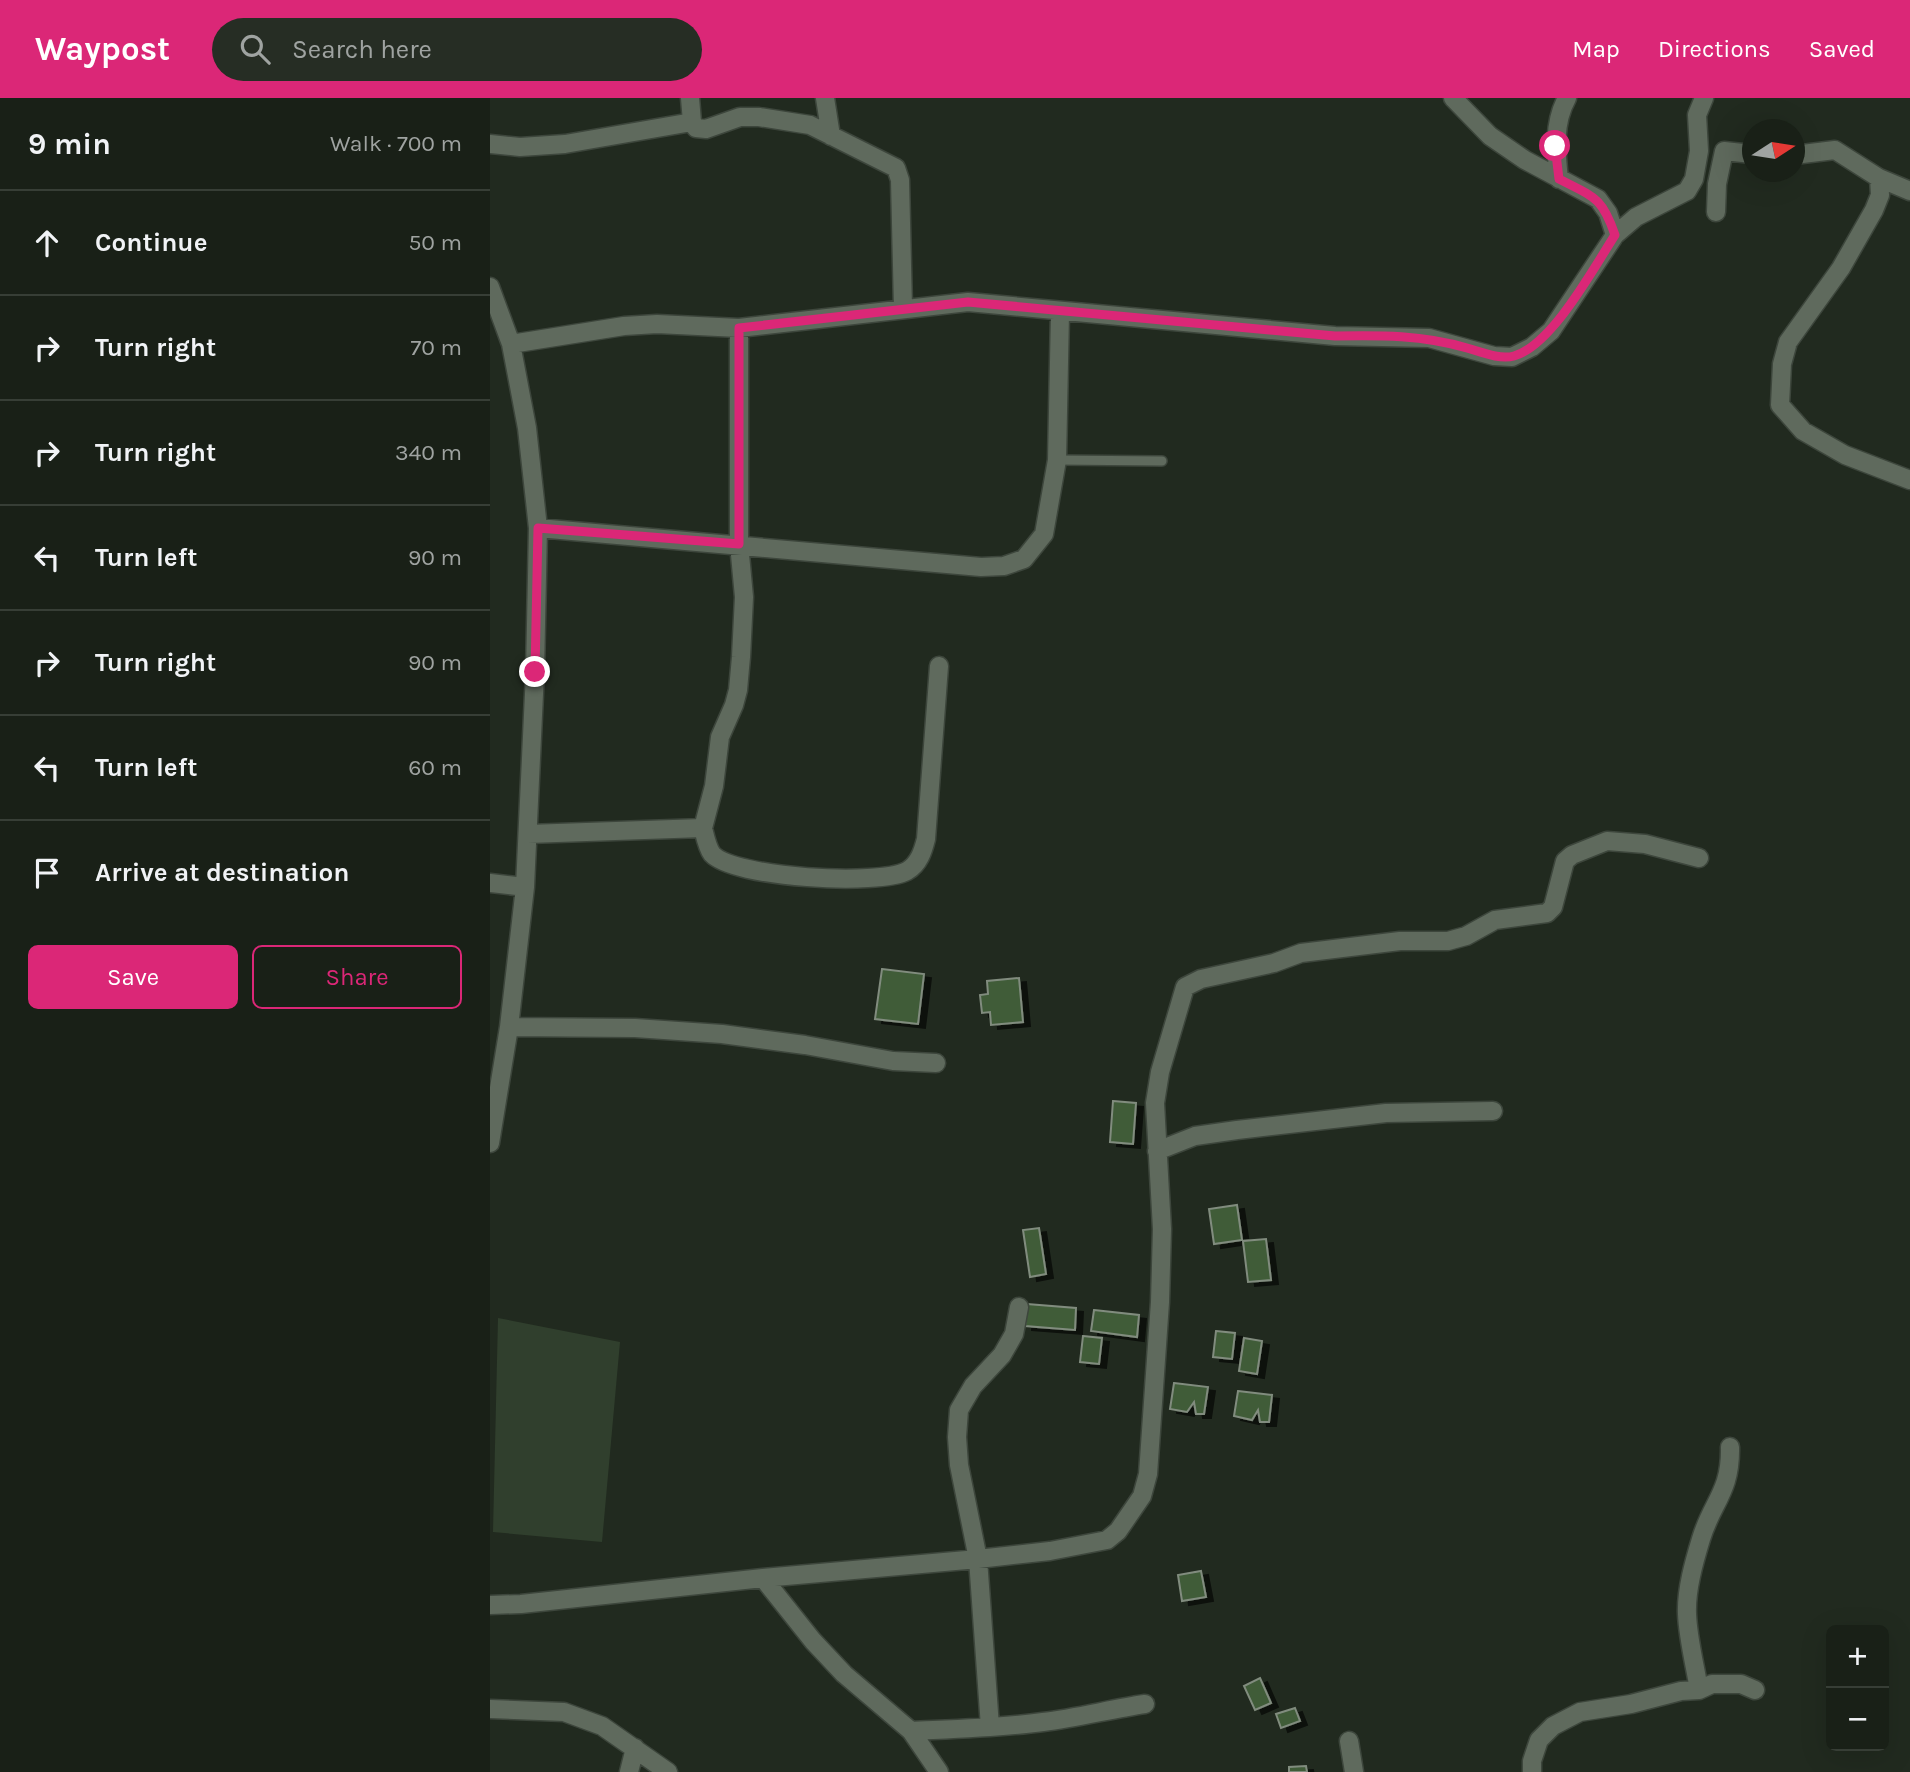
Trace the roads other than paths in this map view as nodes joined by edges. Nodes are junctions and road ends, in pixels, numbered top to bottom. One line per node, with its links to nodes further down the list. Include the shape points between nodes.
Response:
1 (690, 98): 6 (street)
2 (825, 98): 7 (street)
3 (1453, 98): 12 (street, via 1490,136)
4 (1567, 98): 12 (street, via 1555,146)
5 (1704, 98): 15 (street, via 1697,115 1695,179 1687,191 1636,217)
6 (692, 122): 7 (street, via 696,128 706,129 740,117 759,117 810,125); 8 (street, via 565,144)
7 (831, 136): 17 (street, via 896,169 900,180)
8 (490, 144)
9 (1742, 153): 14 (street, via 1724,151)
10 (1805, 154): 11 (street, via 1835,150)
11 (1879, 178): 13 (street); 23 (street, via 1880,195 1874,209 1841,268 1788,342 1780,405 1803,431)
12 (1559, 179): 15 (street, via 1598,199)
13 (1910, 191)
14 (1716, 212)
15 (1615, 235): 18 (street, via 1551,331 1512,357 1429,338 1335,336)
16 (490, 287): 20 (street)
17 (902, 308): 18 (street, via 968,302); 19 (street)
18 (1060, 313): 21 (street)
19 (739, 328): 20 (street, via 624,326); 25 (street)
20 (511, 344): 24 (street, via 527,428)
21 (1057, 460): 22 (lane); 25 (street, via 1044,534 1024,559 1004,566 981,568)
22 (1162, 461)
23 (1910, 480)
24 (538, 528): 25 (street); 28 (street)
25 (739, 544): 27 (street, via 744,597 738,690 720,737)
26 (939, 666): 27 (street, via 926,839 921,857 910,870 892,877 842,879 748,868 722,861 712,853)
27 (703, 828): 28 (street)
28 (527, 834): 31 (street)
29 (1699, 858): 36 (street, via 1645,844 1606,841 1565,861 1553,907 1547,913 1495,920 1448,941 1400,941 1301,953 1201,978 1185,987 1160,1072 1155,1103)
30 (490, 883): 31 (street)
31 (525, 887): 32 (street)
32 (509, 1027): 33 (street, via 722,1034 893,1061); 35 (street)
33 (936, 1062)
34 (1493, 1111): 36 (street, via 1386,1113 1237,1130 1195,1136)
35 (490, 1143)
36 (1157, 1151): 39 (street, via 1163,1229 1160,1302 1148,1474 1142,1496 1107,1539)
37 (1018, 1307): 39 (street, via 1014,1334 1002,1355 973,1386 959,1410 959,1465)
38 (1730, 1447): 42 (street, via 1726,1485 1701,1537 1690,1583 1687,1613)
39 (978, 1559): 40 (street); 46 (street)
40 (763, 1578): 41 (street); 47 (street, via 844,1674)
41 (490, 1605)
42 (1699, 1690): 43 (street, via 1712,1684 1741,1684); 54 (street, via 1580,1712 1553,1726 1539,1740)
43 (1755, 1690)
44 (1145, 1704): 46 (street)
45 (490, 1709): 49 (street, via 564,1712 602,1726)
46 (990, 1727): 47 (street)
47 (911, 1731): 52 (street)
48 (1349, 1741): 53 (street)
49 (635, 1748): 50 (street); 51 (street)
50 (629, 1772)
51 (668, 1772)
52 (939, 1772)
53 (1354, 1772)
54 (1532, 1772)

